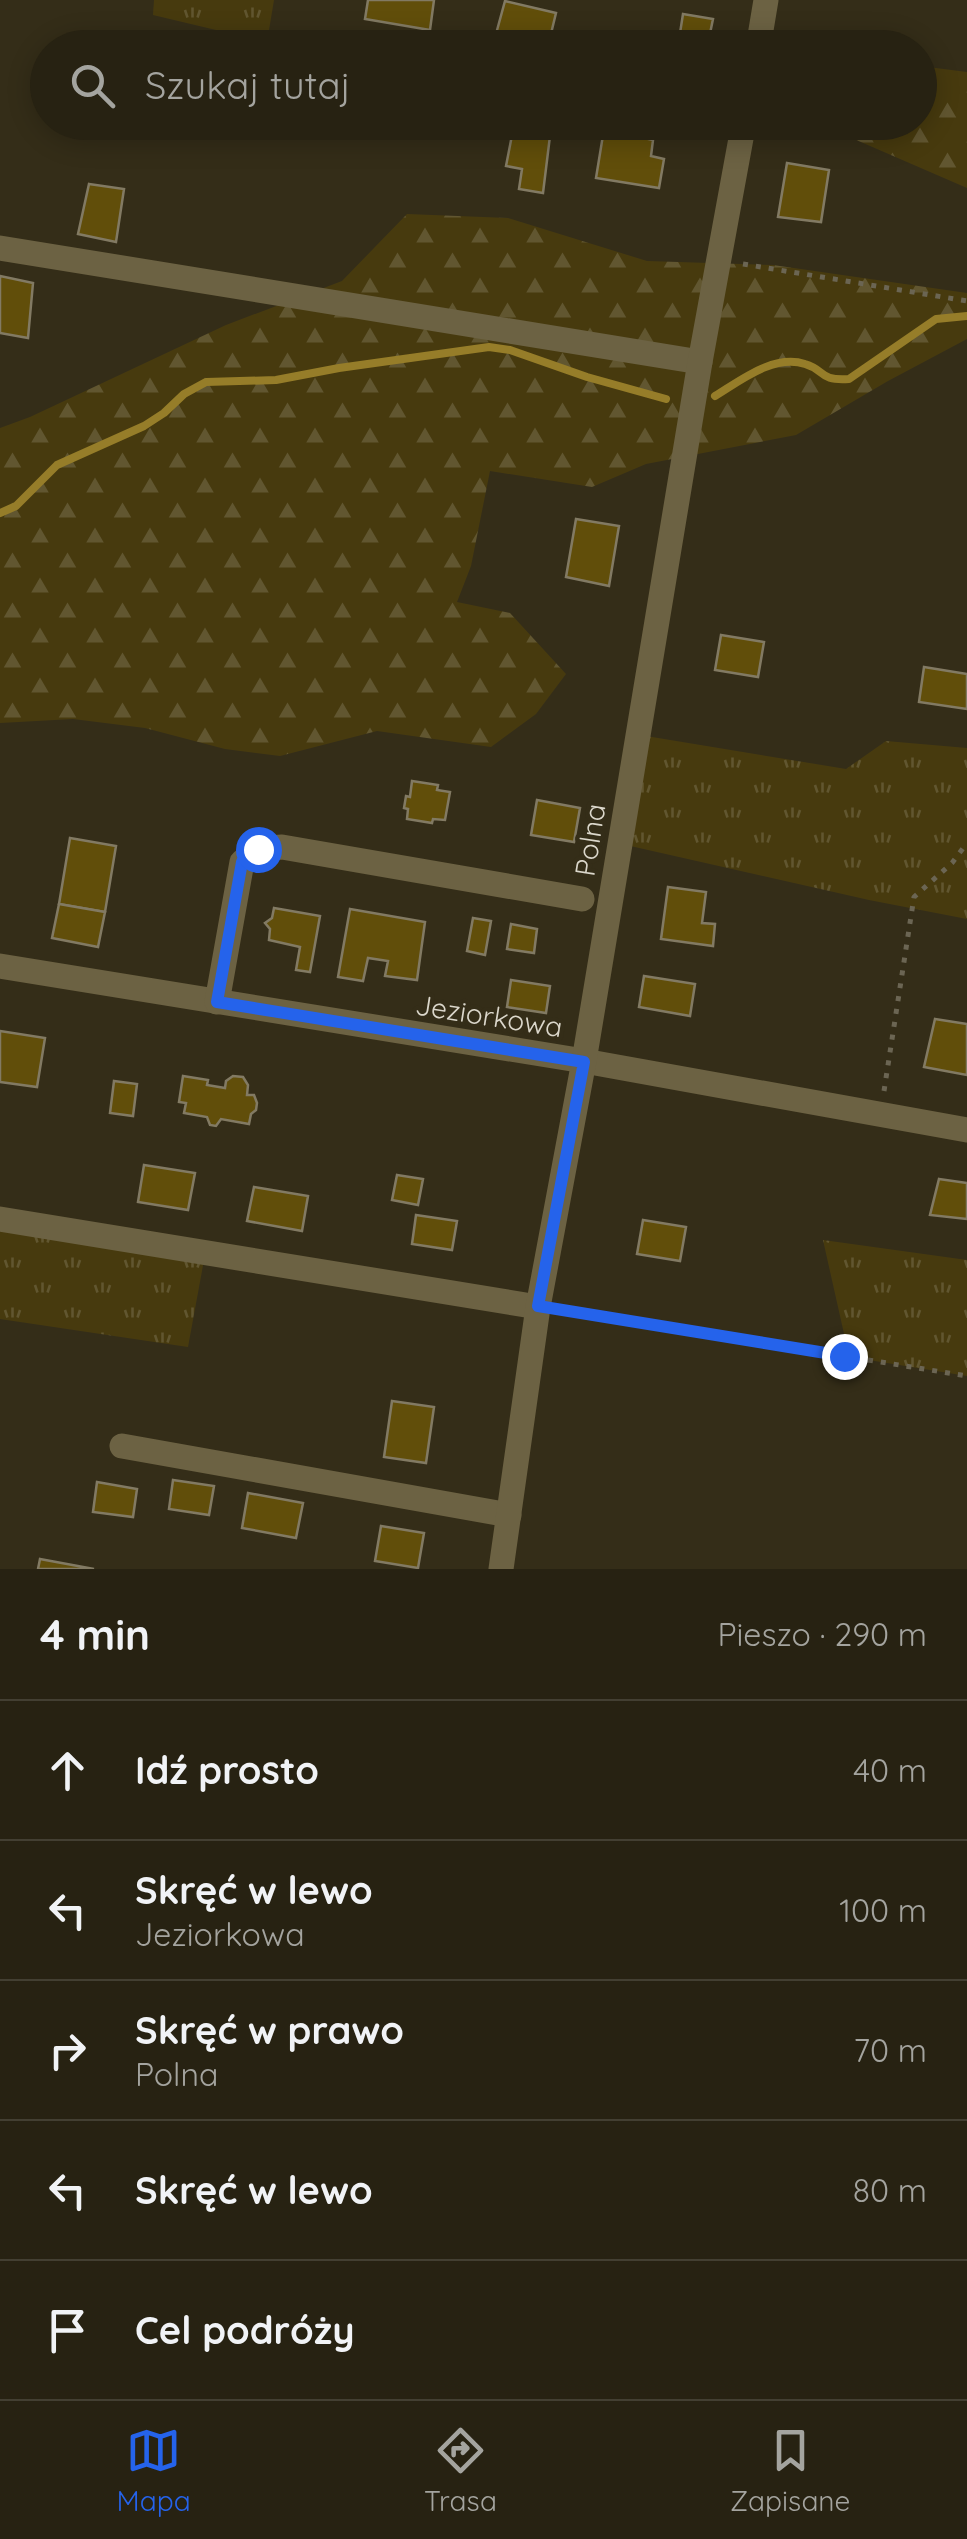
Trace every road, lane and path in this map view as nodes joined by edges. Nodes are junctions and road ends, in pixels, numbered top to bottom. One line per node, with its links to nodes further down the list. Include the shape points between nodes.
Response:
1 (766, 0): 2 (street)
2 (761, 30)
3 (741, 140): 5 (street, Polna)
4 (0, 248): 7 (street)
5 (718, 260): 6 (path); 7 (street, Polna)
6 (967, 302)
7 (700, 362): 12 (street, Polna)
8 (967, 843): 13 (path, via 914,897)
9 (582, 899): 11 (street, via 258,849 242,862)
10 (0, 966): 11 (street, Jeziorkowa)
11 (217, 1002): 12 (street, Jeziorkowa)
12 (584, 1062): 13 (street, Jeziorkowa); 16 (street, Polna)
13 (880, 1114): 14 (street, Jeziorkowa)
14 (967, 1130)
15 (0, 1220): 16 (street)
16 (538, 1306): 17 (path); 19 (street, Polna)
17 (967, 1376)
18 (122, 1446): 19 (street)
19 (509, 1515): 20 (street, Polna)
20 (500, 1569)

